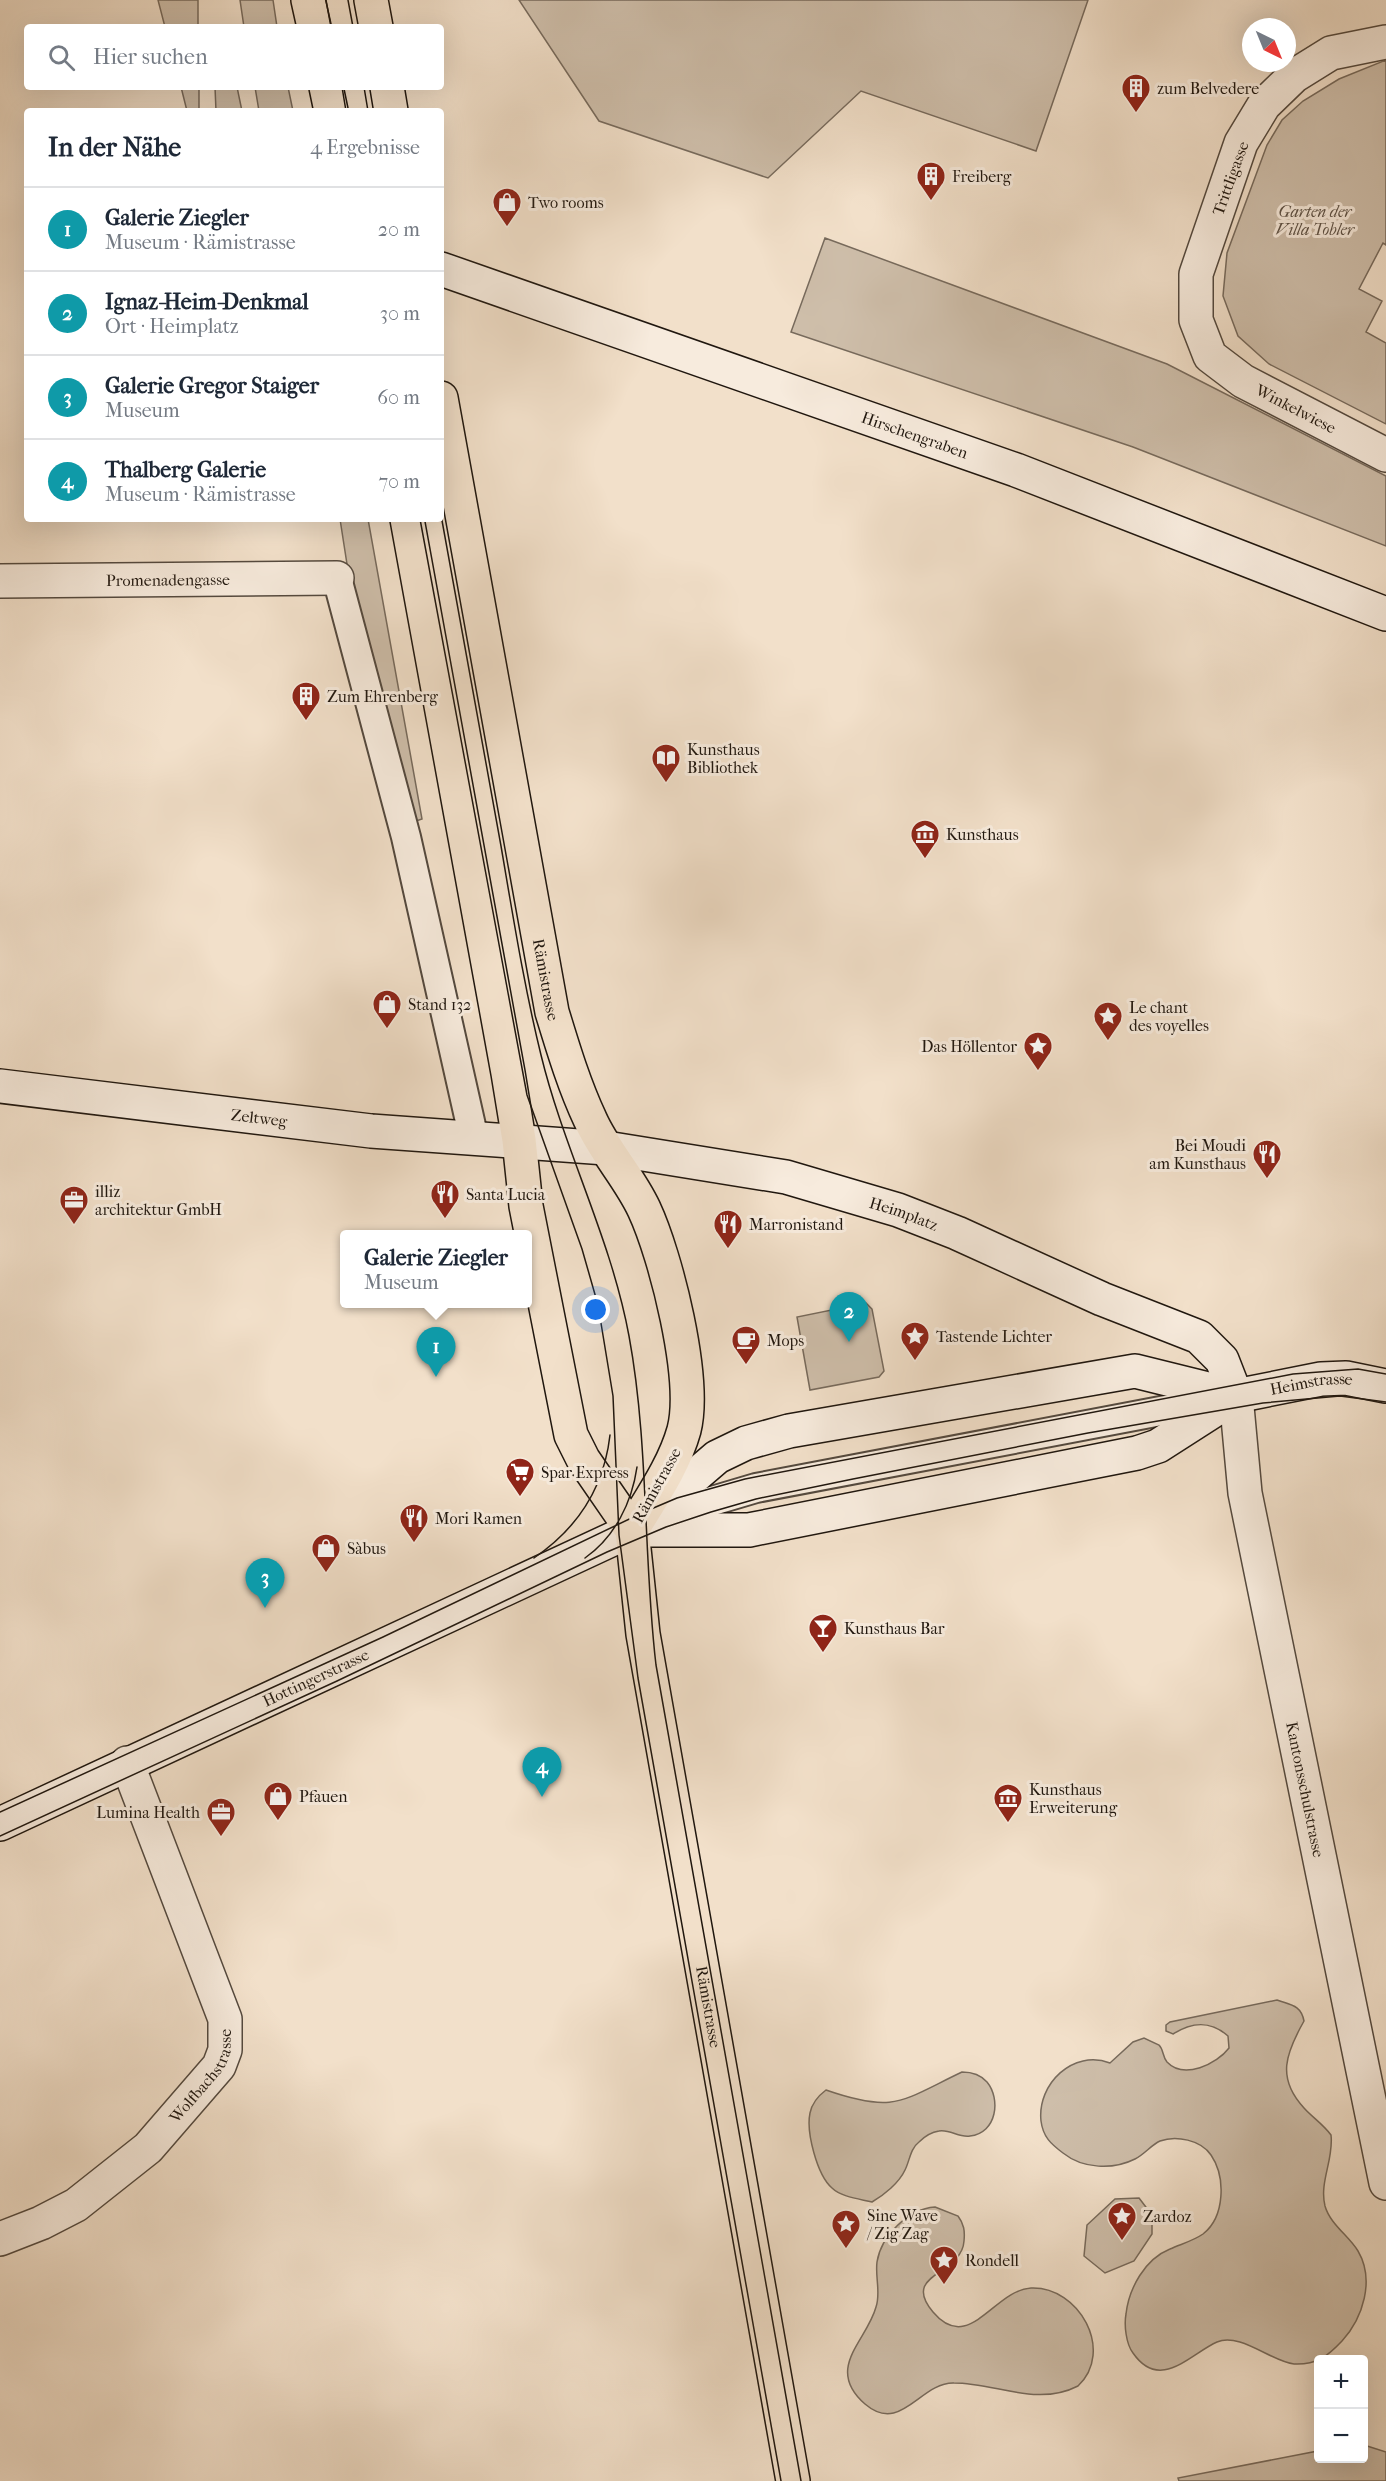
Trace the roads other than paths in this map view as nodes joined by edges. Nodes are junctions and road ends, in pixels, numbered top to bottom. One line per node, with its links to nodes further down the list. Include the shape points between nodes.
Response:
1 (308, 0): 3 (main road)
2 (371, 0): 4 (main road)
3 (313, 24)
4 (375, 24)
5 (1386, 42): 11 (street, Trittligasse, via 1331,52 1294,76 1264,105 1241,143 1196,274 1196,321)
6 (327, 90): 8 (main road)
7 (388, 90): 9 (main road)
8 (330, 108)
9 (390, 108)
10 (444, 270): 17 (street, Hirschengraben, via 1016,470)
11 (1210, 356): 13 (street, Winkelwiese, via 1244,381)
12 (444, 415): 21 (main road, Rämistrasse, via 552,1012 575,1084)
13 (1386, 455)
14 (409, 522): 20 (main road, Rämistrasse)
15 (337, 578): 16 (street, Promenadengasse); 19 (lane, via 406,837)
16 (0, 581)
17 (1386, 614)
18 (0, 1086): 19 (street, Zeltweg, via 371,1131)
19 (474, 1139): 20 (street, Zeltweg)
20 (519, 1140): 21 (street, Heimplatz); 22 (main road, Rämistrasse)
21 (606, 1148): 25 (street, Heimplatz, via 786,1177 898,1210 947,1229 1102,1299 1199,1336 1222,1360); 26 (main road, Rämistrasse, via 645,1211 662,1261 680,1336 687,1393 676,1455)
22 (531, 1230)
23 (532, 1237): 26 (main road, Rämistrasse, via 571,1435 583,1460)
24 (1386, 1386): 25 (street, Heimstrasse, via 1346,1378 1321,1379)
25 (1236, 1396): 26 (street, via 1158,1446 1094,1463 748,1530); 26 (street, via 1135,1371 789,1431 746,1443 717,1457); 29 (street, Kantonsschulstrasse, via 1245,1492)
26 (632, 1530): 27 (street, Hottingerstrasse); 31 (main road, Rämistrasse, via 643,1634)
27 (127, 1763): 28 (street, Hottingerstrasse); 30 (street, Wolfbachstrasse, via 225,2019 225,2050 219,2066 148,2148 76,2205)
28 (0, 1824)
29 (1386, 2183)
30 (0, 2238)
31 (786, 2480)

